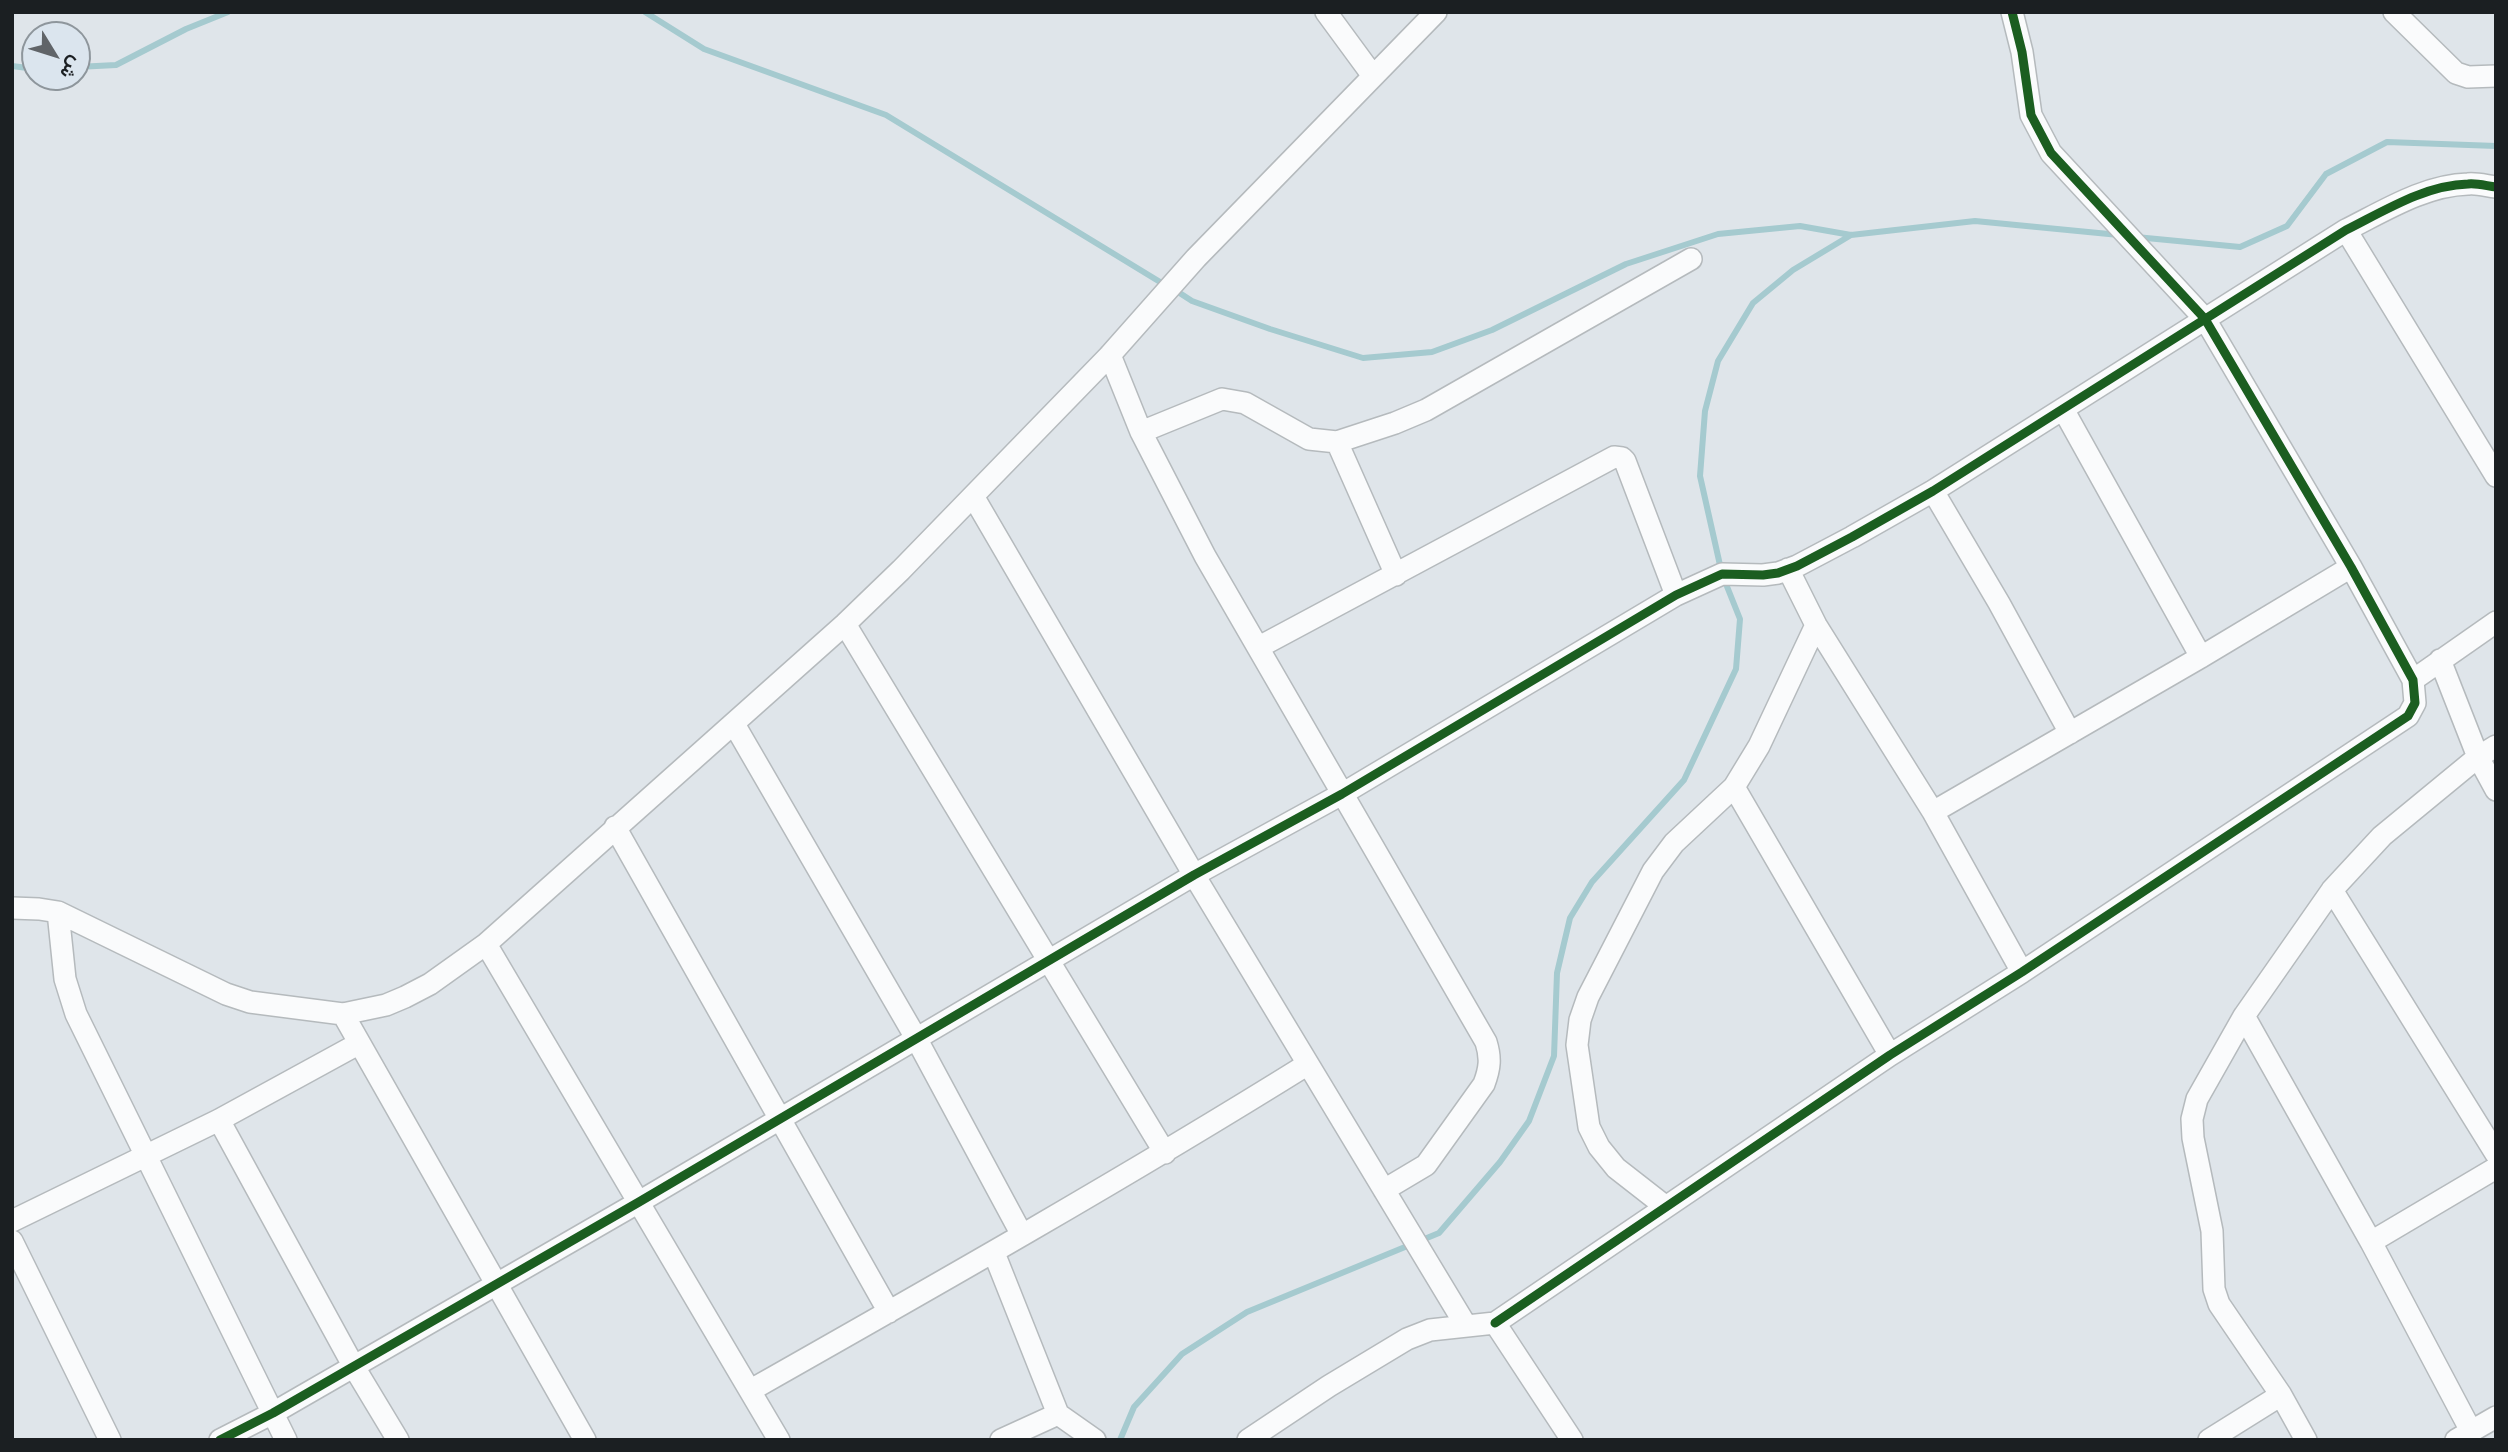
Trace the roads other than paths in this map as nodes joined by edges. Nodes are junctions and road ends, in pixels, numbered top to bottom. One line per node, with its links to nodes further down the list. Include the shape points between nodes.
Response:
1 (1326, 12): 5 (street)
2 (1436, 12): 5 (street)
3 (2012, 12): 10 (street, via 2031,115 2051,153)
4 (2394, 12): 6 (street, via 2456,73)
5 (1373, 76): 11 (street, via 1196,258)
6 (2496, 76)
7 (2496, 187): 8 (street, via 2438,188)
8 (2346, 230): 10 (street); 15 (street)
9 (1691, 259): 14 (street, via 1426,410)
10 (2205, 319): 12 (street); 18 (street)
11 (1110, 355): 13 (street); 17 (street)
12 (2063, 409): 16 (street); 26 (street)
13 (1142, 432): 14 (street, via 1222,398 1245,403 1309,439); 25 (street, via 1205,556)
14 (1337, 442): 20 (street)
15 (2496, 476)
16 (1933, 491): 19 (street); 30 (street)
17 (973, 496): 23 (street); 37 (street)
18 (2351, 567): 26 (street); 28 (street)
19 (1788, 569): 21 (street, via 1763,575 1722,574); 24 (street)
20 (1396, 575): 21 (street, via 1618,457 1625,461); 25 (street)
21 (1676, 595): 34 (street)
22 (2496, 622): 27 (street)
23 (845, 624): 29 (street); 42 (street)
24 (1816, 625): 32 (street, via 1759,746); 35 (street)
25 (1259, 647): 34 (street)
26 (2201, 657): 30 (street)
27 (2440, 660): 28 (street); 31 (street)
28 (2413, 680): 43 (street, via 2415,703 2408,716)
29 (734, 724): 36 (street); 46 (street)
30 (2070, 733): 35 (street)
31 (2487, 751): 33 (street); 38 (street, via 2382,836)
32 (1734, 786): 48 (street); 58 (street, via 1674,843 1653,871 1580,1020 1577,1045 1589,1127 1616,1168)
33 (2496, 790)
34 (1342, 794): 37 (street); 56 (street, via 1490,1056 1484,1084 1433,1157)
35 (1933, 812): 43 (street)
36 (615, 827): 41 (street); 50 (street)
37 (1194, 875): 42 (street); 49 (street)
38 (2332, 890): 45 (street); 53 (street)
39 (12, 908): 40 (street)
40 (58, 912): 44 (street, via 226,994 250,1002); 54 (street, via 69,997)
41 (485, 944): 44 (street, via 405,997); 57 (street)
42 (1048, 961): 46 (street); 52 (street)
43 (2022, 972): 48 (street)
44 (343, 1014): 47 (street)
45 (2244, 1016): 62 (street); 70 (street, via 2197,1099 2193,1138 2212,1231 2218,1304)
46 (916, 1038): 50 (street); 60 (street)
47 (358, 1044): 51 (street); 64 (street)
48 (1890, 1055): 58 (street)
49 (1308, 1064): 52 (street); 56 (street)
50 (779, 1119): 57 (street); 65 (street)
51 (219, 1120): 54 (street); 68 (street)
52 (1165, 1153): 60 (street)
53 (2496, 1154)
54 (144, 1156): 59 (street); 71 (street)
55 (2496, 1168): 62 (street)
56 (1384, 1190): 67 (street)
57 (639, 1202): 64 (street); 69 (street)
58 (1666, 1206): 66 (street)
59 (12, 1221)
60 (1022, 1236): 63 (street)
61 (12, 1241): 76 (street)
62 (2371, 1242): 74 (street)
63 (994, 1253): 65 (street); 72 (street)
64 (495, 1284): 68 (street); 80 (street)
65 (889, 1312): 69 (street)
66 (1495, 1323): 67 (street); 75 (street)
67 (1465, 1324): 84 (street, via 1407,1339)
68 (354, 1367): 71 (street); 79 (street)
69 (751, 1390): 81 (street)
70 (2281, 1395): 85 (street); 86 (street)
71 (273, 1413): 77 (street); 78 (street)
72 (1058, 1414): 82 (street); 83 (street)
73 (2496, 1417): 74 (street)
74 (2463, 1435)
75 (1562, 1436)
76 (110, 1440)
77 (220, 1440)
78 (286, 1440)
79 (398, 1440)
80 (584, 1440)
81 (779, 1440)
82 (1001, 1440)
83 (1095, 1440)
84 (1248, 1440)
85 (2209, 1440)
86 (2306, 1440)

